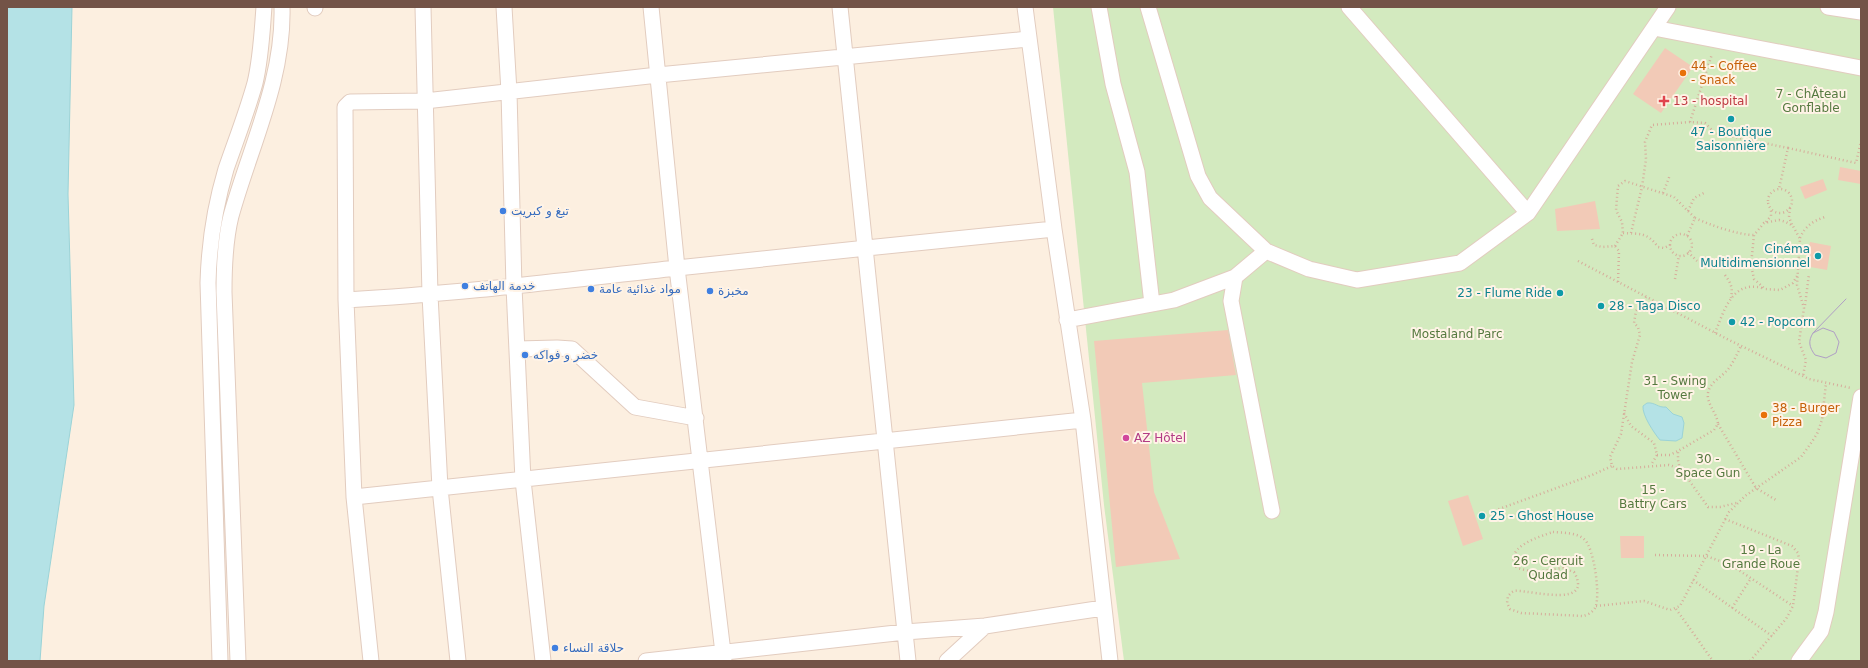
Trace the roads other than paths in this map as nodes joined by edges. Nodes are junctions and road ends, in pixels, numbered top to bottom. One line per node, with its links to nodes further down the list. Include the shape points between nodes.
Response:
1 (264, 7): 46 (street, via 255,82 226,171 215,212 209,252)
2 (282, 7): 47 (street, via 280,47 272,90 231,218 225,260 224,292)
3 (423, 7): 20 (street)
4 (504, 7): 19 (street)
5 (651, 7): 18 (street)
6 (840, 7): 16 (street)
7 (1026, 7): 15 (street)
8 (1099, 7): 30 (street, via 1113,84 1137,172)
9 (1148, 7): 24 (street, via 1198,176 1210,198)
10 (1349, 7): 21 (street)
11 (1668, 7): 14 (street)
12 (1828, 7): 13 (street)
13 (1861, 12)
14 (1654, 28): 17 (street); 21 (street)
15 (1028, 39): 16 (street); 22 (street)
16 (845, 56): 18 (street); 23 (street)
17 (1861, 68)
18 (658, 75): 19 (street); 25 (street)
19 (509, 92): 20 (street); 27 (street)
20 (425, 101): 28 (street); 29 (street, via 350,102 345,107)
21 (1528, 213): 24 (street, via 1460,263 1357,280 1309,269)
22 (1054, 229): 23 (street); 31 (street)
23 (865, 248): 25 (street); 36 (street)
24 (1266, 251): 26 (street)
25 (677, 268): 27 (street); 34 (street)
26 (1235, 277): 30 (street, via 1174,300); 41 (street, via 1231,301)
27 (514, 287): 28 (street); 32 (street)
28 (430, 295): 29 (street); 39 (street)
29 (346, 300): 40 (street)
30 (1152, 304): 31 (street)
31 (1067, 320): 35 (street)
32 (517, 349): 34 (street, via 572,349 635,407); 38 (street)
33 (1858, 393): 55 (street, via 1849,475 1832,563 1826,612 1821,631)
34 (696, 418): 37 (street)
35 (1083, 420): 36 (street); 42 (street)
36 (885, 440): 37 (street); 44 (street)
37 (701, 460): 38 (street); 45 (street)
38 (523, 480): 39 (street); 50 (street)
39 (440, 488): 40 (street); 49 (street)
40 (354, 497): 48 (street)
41 (1272, 511)
42 (1104, 608): 43 (street); 54 (street)
43 (985, 626): 44 (street); 53 (street)
44 (905, 632): 45 (street); 52 (street)
45 (723, 657): 51 (street)
46 (220, 661)
47 (238, 661)
48 (371, 661)
49 (458, 661)
50 (543, 661)
51 (646, 661)
52 (908, 661)
53 (947, 661)
54 (1110, 661)
55 (1799, 661)

